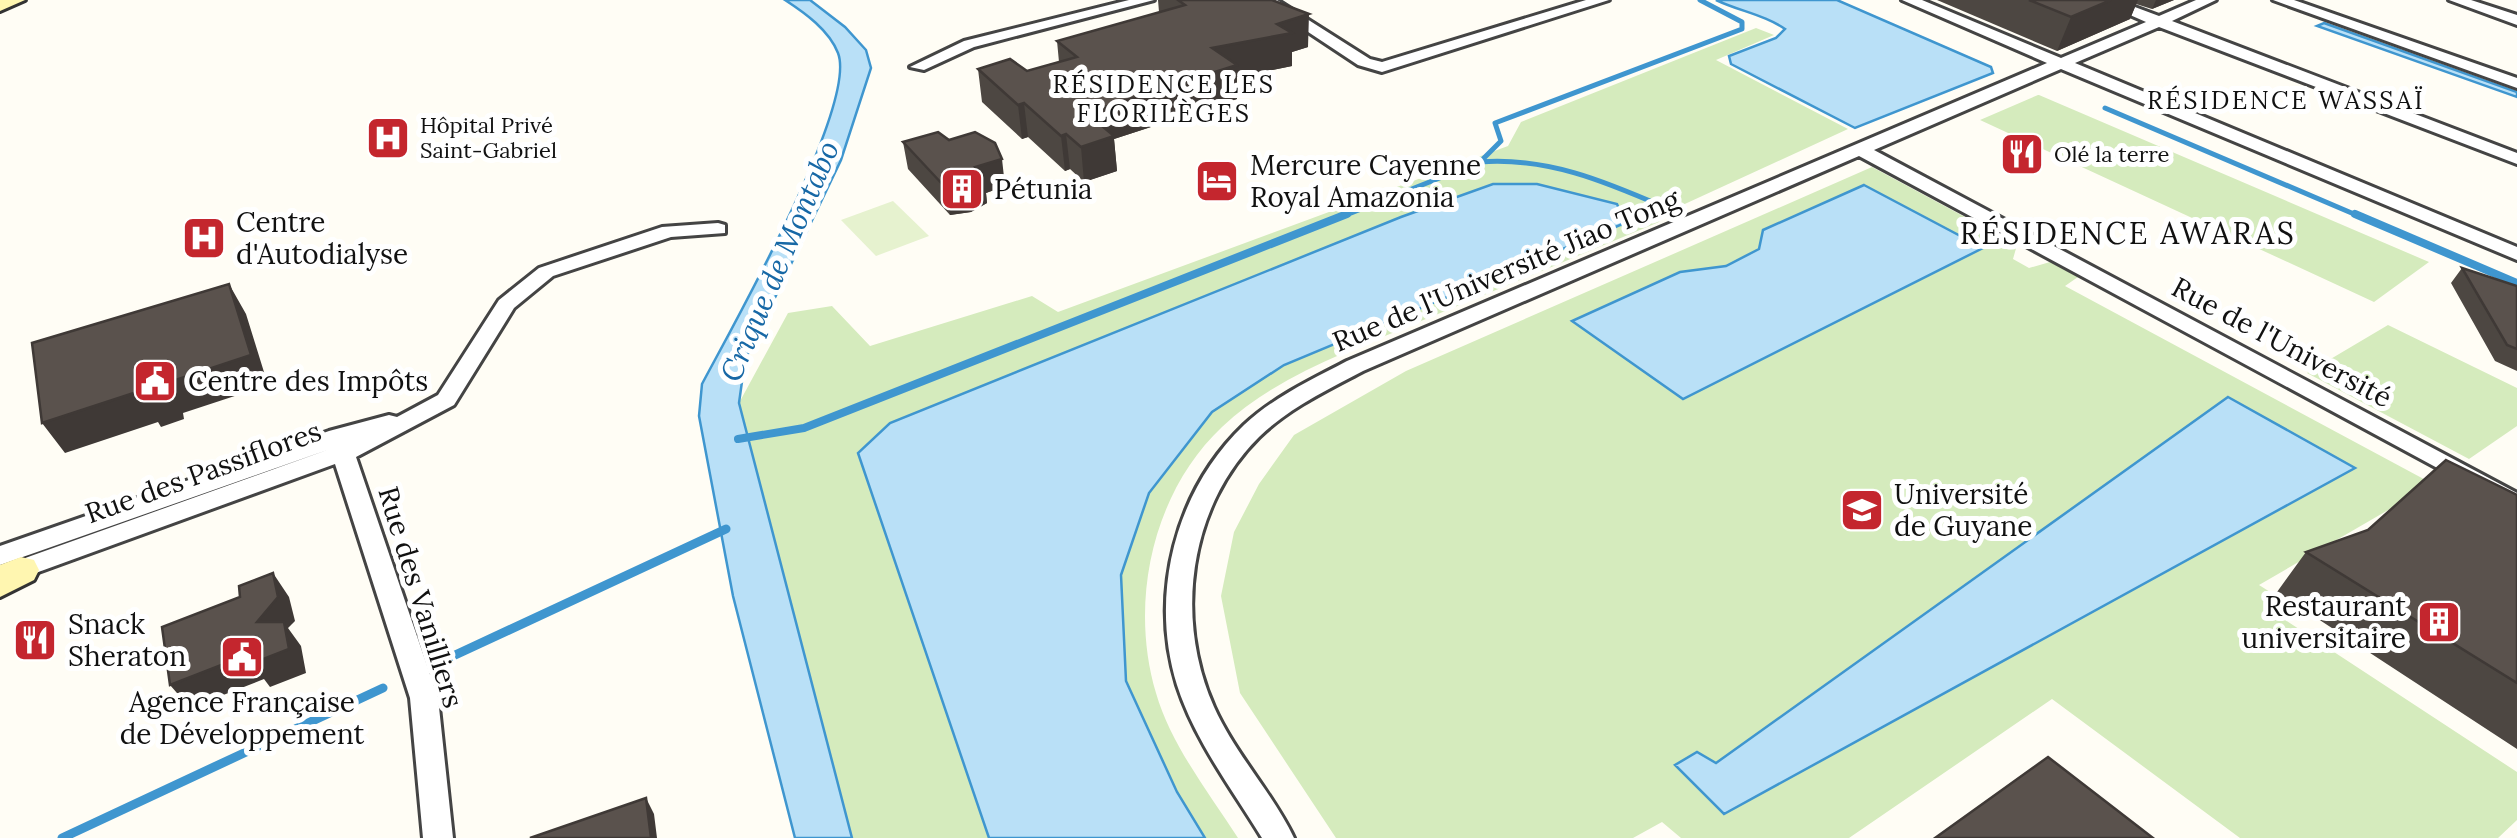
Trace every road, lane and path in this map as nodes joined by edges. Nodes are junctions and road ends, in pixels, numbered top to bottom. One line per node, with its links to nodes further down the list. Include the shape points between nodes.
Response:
1 (14, 0): 10 (main road)
2 (1148, 0): 14 (street, via 969,44)
3 (1266, 0): 4 (street, via 1372,66 1396,66)
4 (1602, 0)
5 (1909, 0): 13 (street)
6 (2102, 0): 12 (street)
7 (2209, 0): 12 (street, Rue de l'Université Jiao Tong)
8 (2280, 0): 15 (street)
9 (2456, 0): 11 (street)
10 (0, 5)
11 (2517, 20)
12 (2159, 22): 13 (street, Rue de l'Université Jiao Tong); 17 (street)
13 (2061, 64): 16 (street, Rue de l'Université Jiao Tong); 19 (street)
14 (918, 67)
15 (2517, 84)
16 (1861, 150): 21 (street, Rue de l'Université); 24 (street, Rue de l'Université Jiao Tong, via 1355,366 1288,402 1241,441 1211,482 1185,542 1177,613 1191,686)
17 (2517, 158)
18 (718, 229): 20 (street, Rue des Passiflores, via 669,231 546,272 510,298 455,389 422,414)
19 (2513, 248)
20 (340, 445): 22 (street, Rue des Passiflores); 23 (street, Rue des Vanilliers, via 424,698)
21 (2517, 503)
22 (6, 565)
23 (438, 838)
24 (1279, 838)

